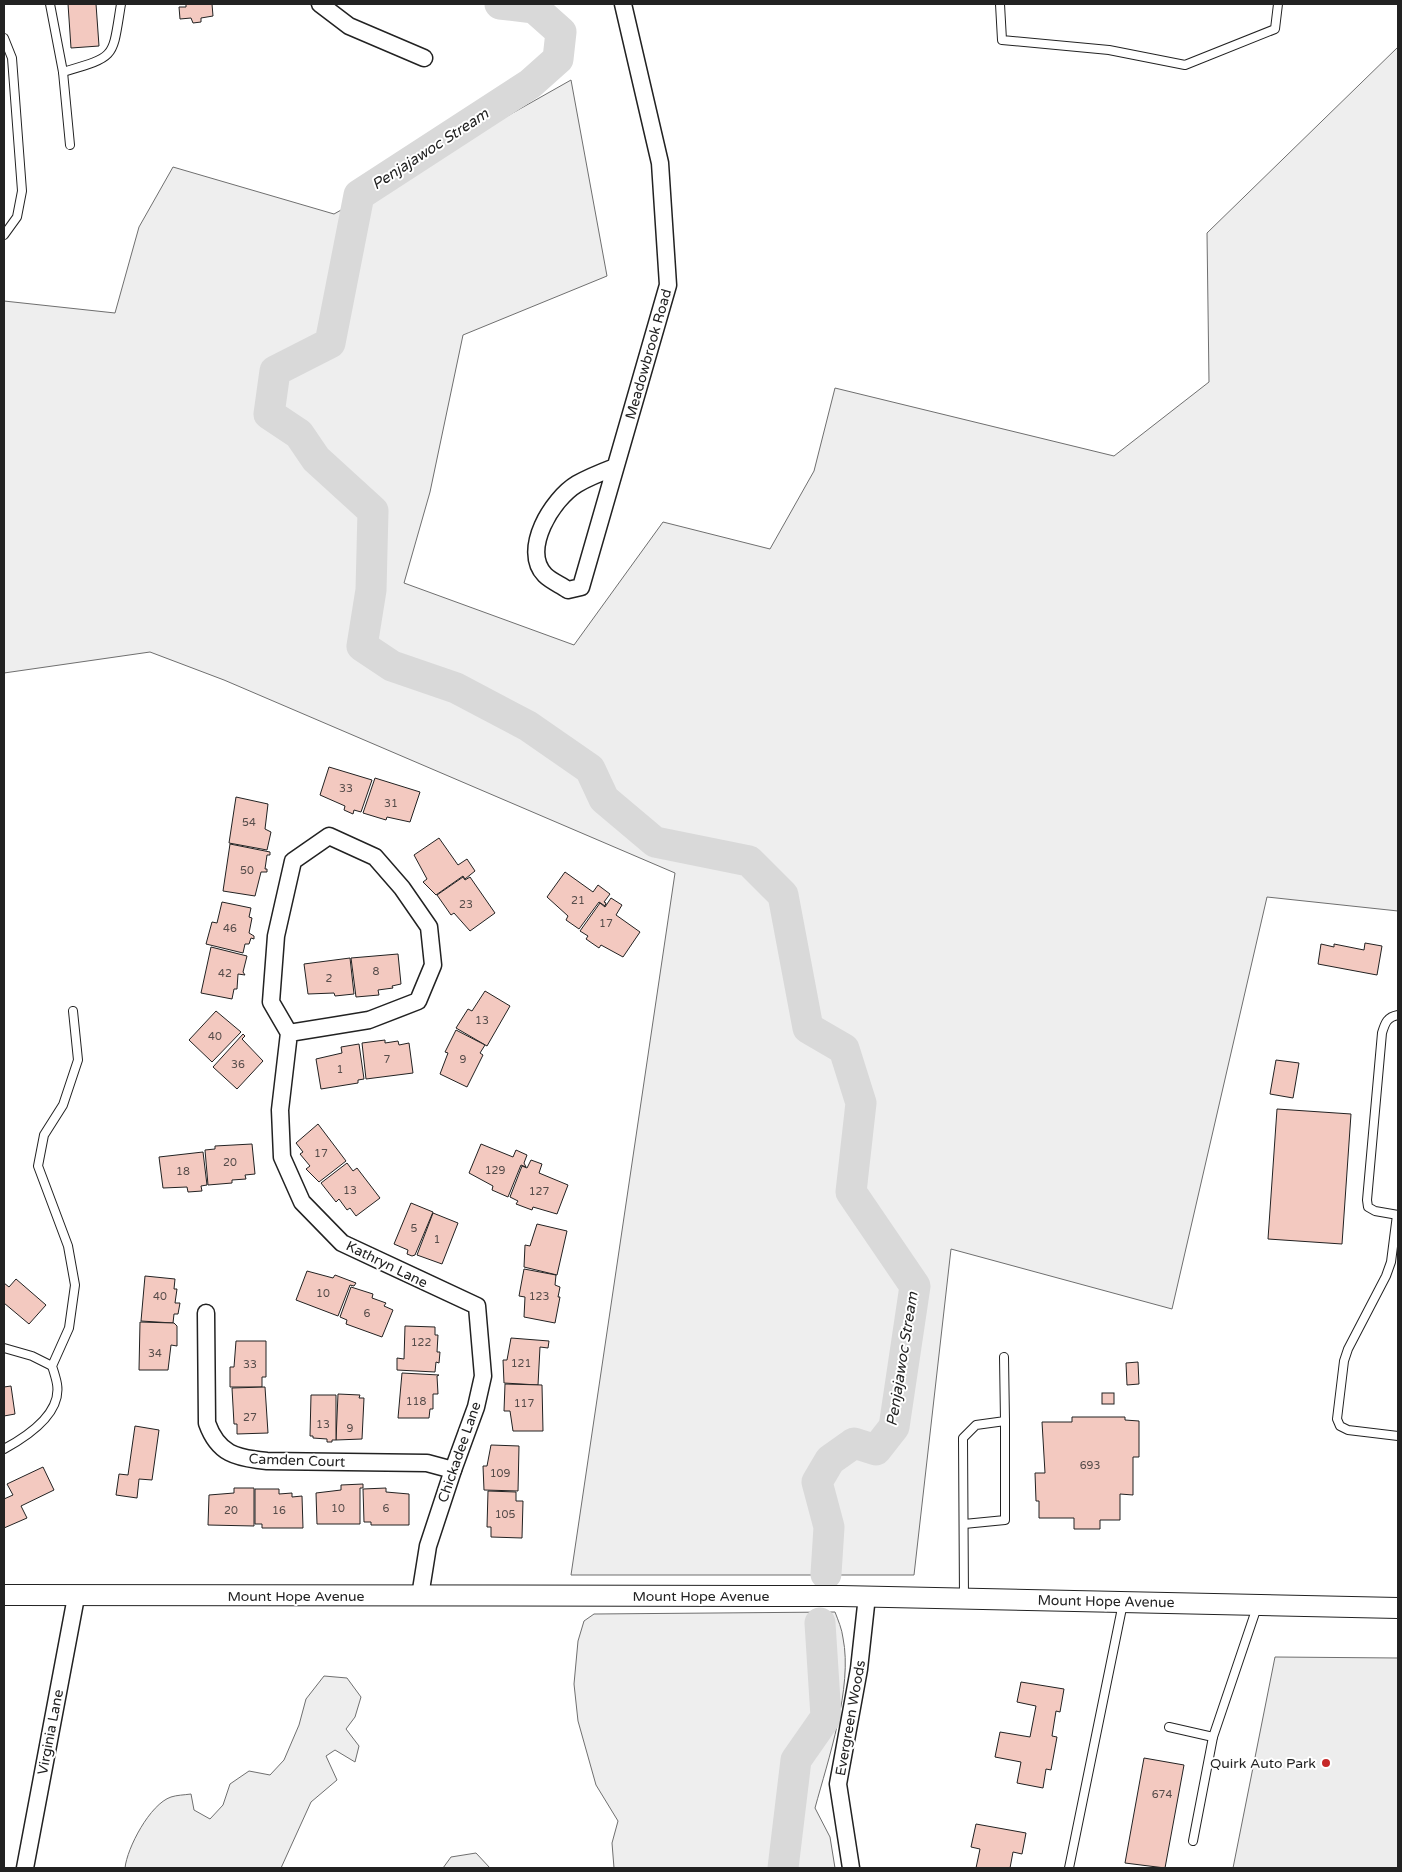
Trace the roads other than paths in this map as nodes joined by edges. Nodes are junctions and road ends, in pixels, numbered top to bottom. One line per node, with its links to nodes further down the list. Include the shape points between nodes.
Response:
1 (50, 4): 9 (lane)
2 (121, 4): 9 (lane, via 110,54 99,61)
3 (320, 4): 8 (street, via 349,26)
4 (624, 4): 12 (street, Meadowbrook Road, via 660,163 668,285)
5 (1000, 4): 6 (lane, via 1002,40 1109,50 1185,65 1276,29)
6 (1278, 4)
7 (4, 38): 11 (lane, via 12,58 22,191 17,217)
8 (424, 58)
9 (63, 72): 10 (lane)
10 (70, 145)
11 (4, 235)
12 (616, 468): 12 (street, Meadowbrook Road, via 581,588 568,590 545,575 535,553 541,528 559,501 575,485)
13 (73, 1011): 21 (lane, via 78,1060 63,1105 44,1135 38,1166 68,1246 75,1285 69,1328)
14 (1398, 1015): 16 (lane, via 1386,1021 1382,1033 1367,1200 1368,1207 1376,1211)
15 (289, 1033): 15 (street, via 272,1002 276,936 293,861 329,836 374,857 402,888 429,927 433,965 418,1001 369,1020); 17 (street, Kathryn Lane, via 280,1110 282,1157 302,1202 342,1243)
16 (1398, 1215): 23 (lane, via 1386,1276 1344,1361 1337,1418 1340,1426 1348,1430)
17 (477, 1306): 25 (street, Chickadee Lane, via 483,1376 476,1407)
18 (206, 1313): 25 (street, Camden Court, via 207,1423 213,1438 227,1452 243,1459 267,1461 427,1463)
19 (4, 1348): 21 (lane)
20 (1004, 1357): 22 (lane)
21 (52, 1366): 24 (lane, via 58,1386 53,1410 23,1439)
22 (1005, 1422): 26 (lane, via 976,1425 962,1438); 26 (lane, via 1005,1520)
23 (1398, 1436)
24 (4, 1449)
25 (453, 1470): 29 (street, Chickadee Lane, via 428,1546)
26 (964, 1524): 31 (lane)
27 (4, 1595): 28 (street, Mount Hope Avenue)
28 (76, 1596): 29 (street, Mount Hope Avenue); 38 (street, Virginia Lane)
29 (420, 1596): 30 (street, Mount Hope Avenue)
30 (867, 1596): 31 (street, Mount Hope Avenue); 39 (street, Evergreen Woods, via 859,1669 838,1784)
31 (964, 1598): 32 (street, Mount Hope Avenue)
32 (1123, 1602): 33 (street, Mount Hope Avenue); 40 (lane)
33 (1258, 1605): 34 (street, Mount Hope Avenue); 36 (lane)
34 (1398, 1608)
35 (1169, 1726): 36 (lane)
36 (1213, 1737): 37 (lane)
37 (1193, 1841)
38 (25, 1868)
39 (851, 1868)
40 (1069, 1868)

